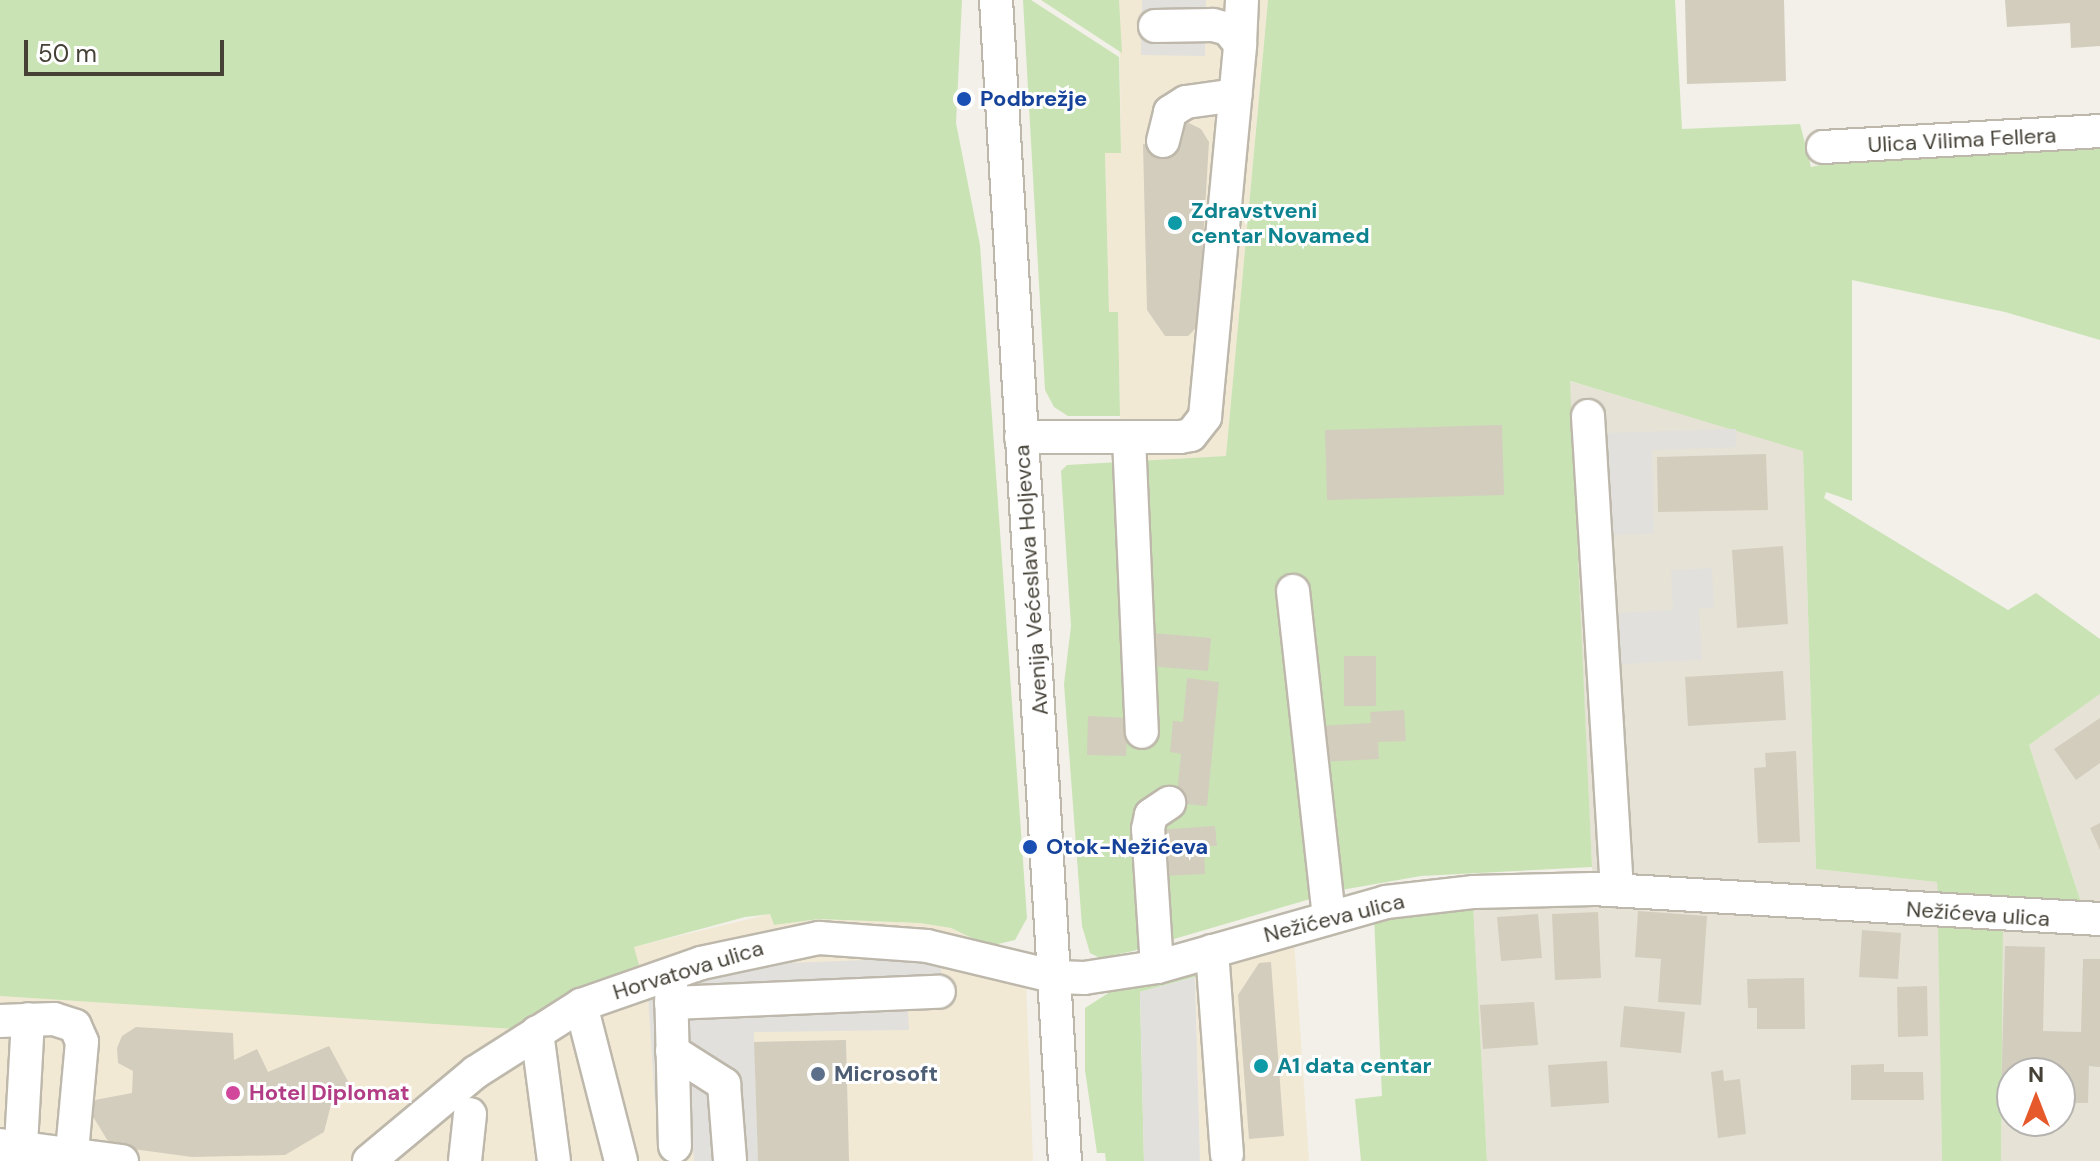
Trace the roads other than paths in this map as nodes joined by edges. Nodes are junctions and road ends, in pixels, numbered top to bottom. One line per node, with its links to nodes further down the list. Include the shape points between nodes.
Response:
1 (996, 0): 10 (street, Avenija Većeslava Holjevca)
2 (1242, 0): 4 (street)
3 (1155, 26): 4 (street, via 1213,25 1228,29)
4 (1240, 44): 5 (street)
5 (1236, 95): 7 (street, via 1186,102 1170,112); 11 (street, via 1205,417 1191,435)
6 (2100, 131): 8 (street, Ulica Vilima Fellera)
7 (1163, 141)
8 (1823, 147)
9 (1588, 416): 15 (street)
10 (1021, 437): 11 (street); 20 (street, Avenija Većeslava Holjevca)
11 (1129, 438): 13 (street)
12 (1293, 591): 16 (street)
13 (1142, 732)
14 (1169, 803): 19 (street, via 1151,815 1148,829)
15 (1617, 890): 16 (street, Nežićeva ulica, via 1444,895); 17 (street, Nežićeva ulica)
16 (1329, 916): 18 (street, Nežićeva ulica)
17 (2100, 919)
18 (1212, 951): 19 (street, Nežićeva ulica); 31 (street)
19 (1157, 967): 20 (street, Nežićeva ulica)
20 (1056, 977): 21 (street, Horvatova ulica, via 927,946 866,938 763,946); 38 (street, Avenija Većeslava Holjevca)
21 (671, 988): 22 (street); 23 (street, Horvatova ulica); 26 (street)
22 (939, 992)
23 (581, 1005): 25 (street, Horvatova ulica); 36 (street)
24 (14, 1020): 28 (street); 30 (street, via 75,1026 82,1042)
25 (537, 1032): 33 (street, Horvatova ulica, via 476,1072); 35 (street)
26 (672, 1051): 29 (street); 37 (street, via 724,1084)
27 (470, 1114): 34 (street)
28 (10, 1145): 30 (street)
29 (675, 1146)
30 (72, 1151): 32 (street)
31 (1227, 1154)
32 (122, 1161)
33 (369, 1161)
34 (465, 1161)
35 (554, 1161)
36 (621, 1161)
37 (730, 1161)
38 (1065, 1161)

